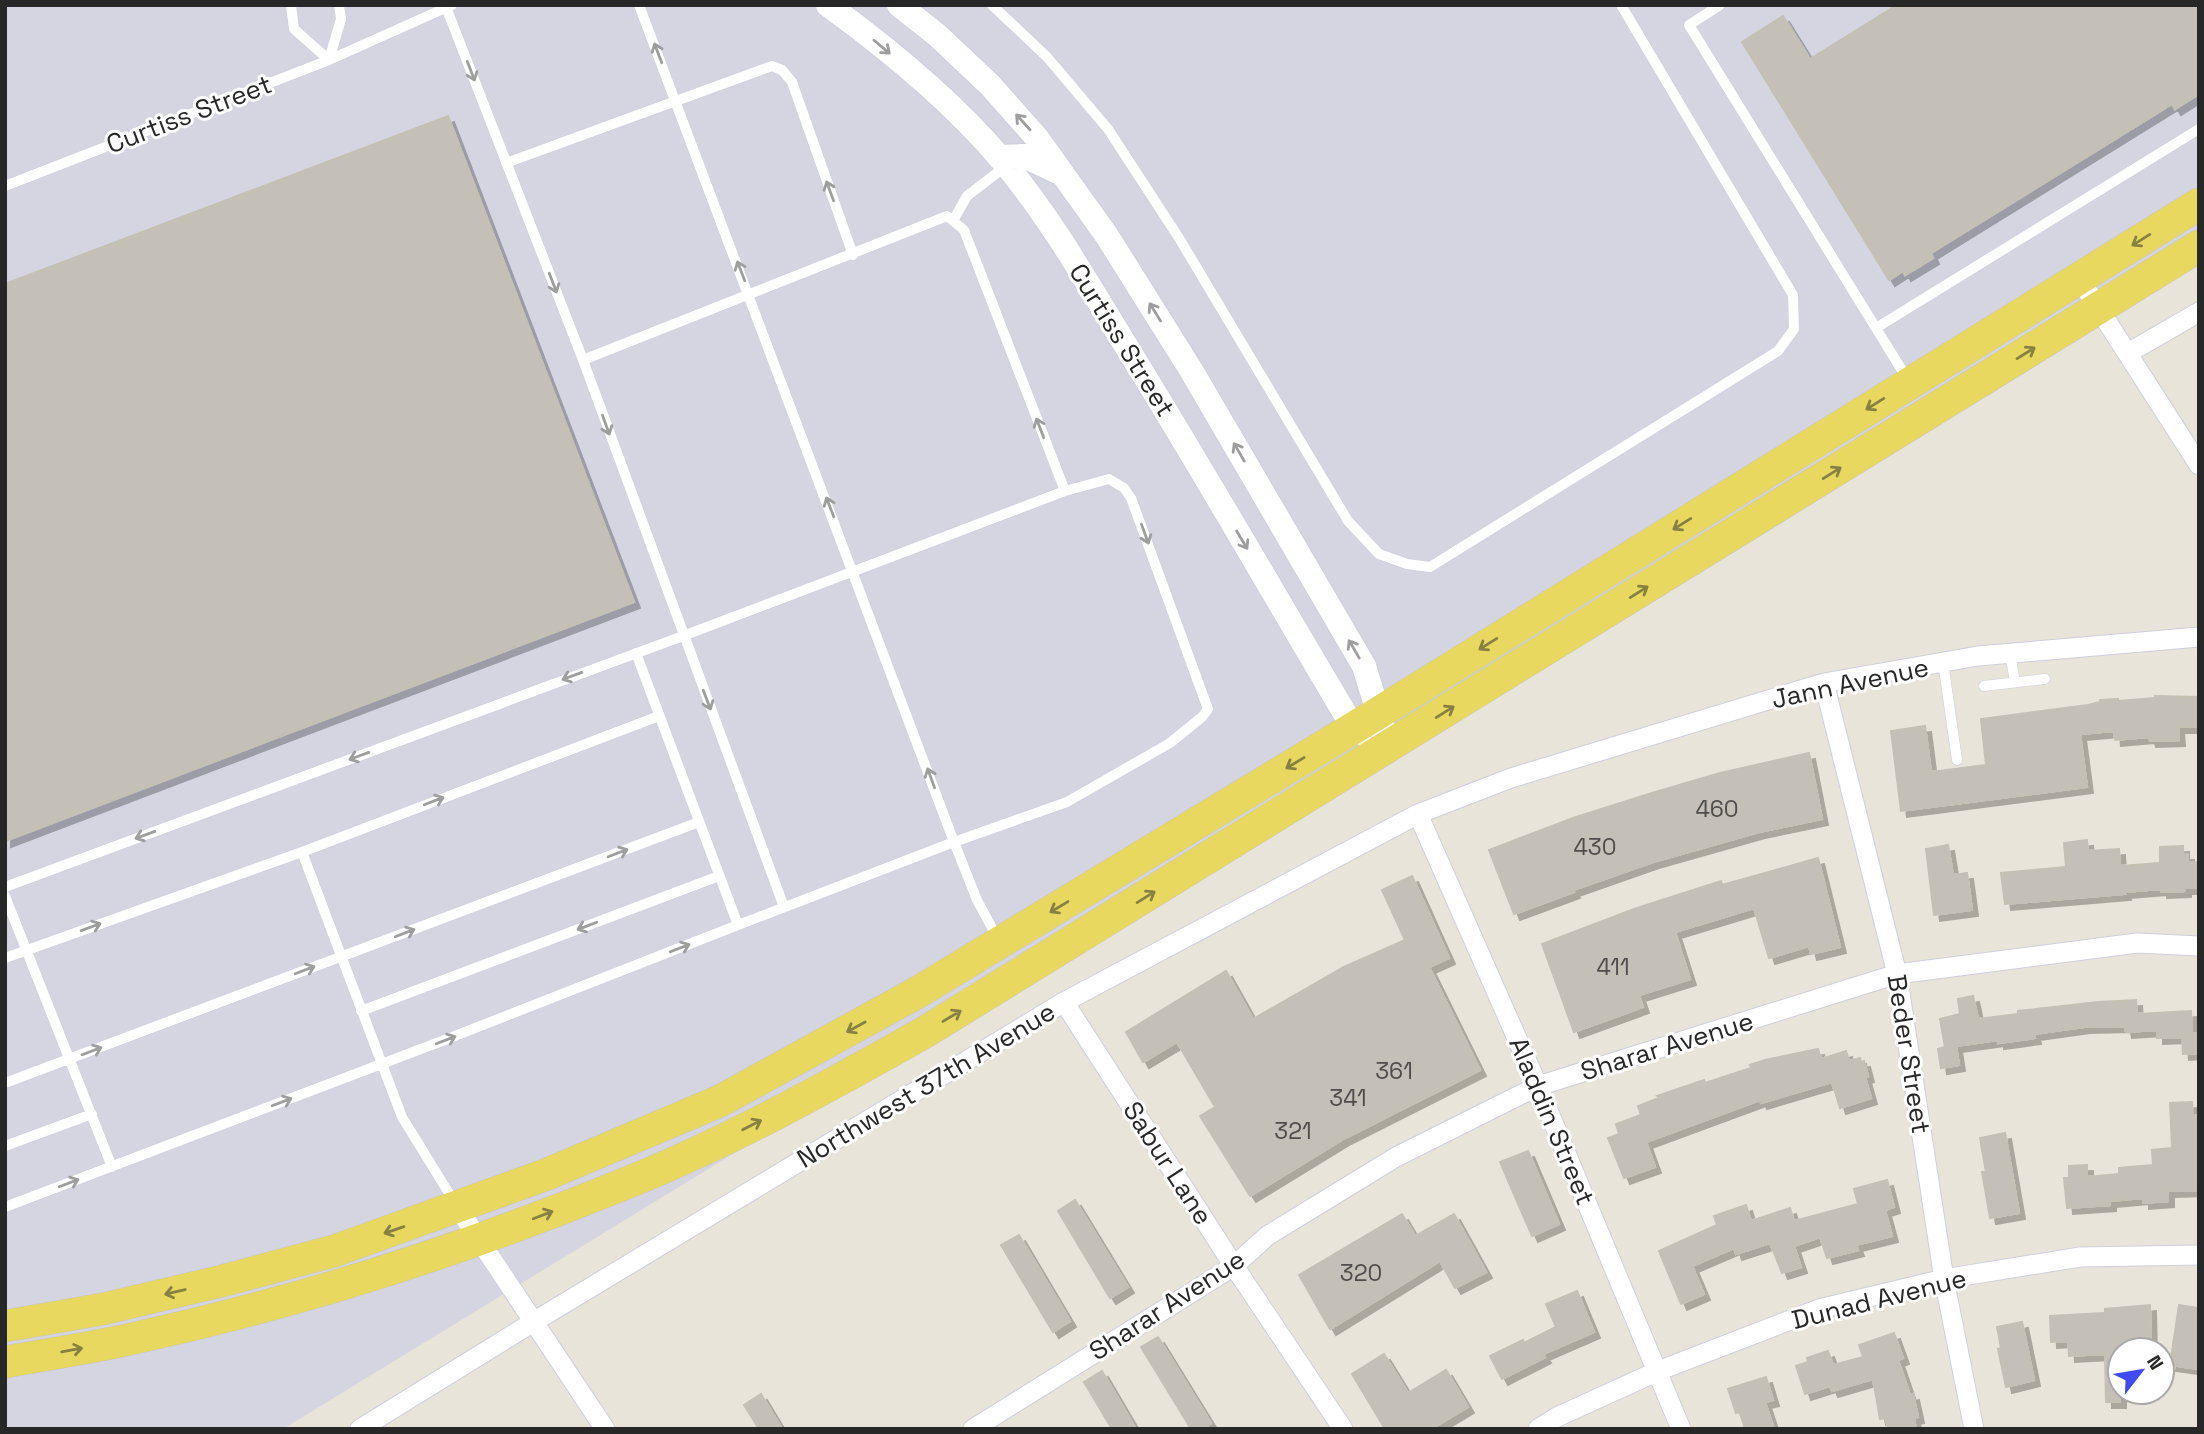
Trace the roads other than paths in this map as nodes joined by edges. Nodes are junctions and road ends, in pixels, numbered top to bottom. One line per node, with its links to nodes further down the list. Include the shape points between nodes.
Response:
1 (291, 5): 10 (lane, via 294,29)
2 (339, 5): 10 (lane, via 341,19)
3 (639, 5): 11 (lane, one-way to 3)
4 (828, 5): 13 (street, Curtiss Street, one-way to 13, via 910,70)
5 (900, 5): 15 (street, Curtiss Street, one-way to 5, via 990,85)
6 (992, 5): 7 (lane, via 1047,57 1108,129 1179,238 1348,521 1379,554 1430,567 1778,351 1794,330 1793,295)
7 (1621, 5)
8 (1720, 5): 25 (lane, via 1689,25)
9 (449, 6): 10 (lane, Curtiss Street); 14 (lane, one-way to 14)
10 (329, 60): 16 (lane, Curtiss Street)
11 (676, 101): 14 (lane); 20 (lane, one-way to 11, via 792,82 782,70 772,66); 22 (lane, one-way to 11)
12 (2199, 129): 25 (lane)
13 (1003, 161): 15 (street, via 1024,156); 18 (lane, via 967,196); 42 (street, Curtiss Street, one-way to 42, via 1052,227)
14 (506, 163): 27 (lane, one-way to 27)
15 (1065, 176): 42 (street, Curtiss Street, one-way to 15, via 1364,666 1205,394)
16 (5, 186)
17 (2199, 204): 21 (main road, one-way to 21)
18 (954, 219): 20 (lane, via 940,217); 30 (lane, one-way to 18, via 964,230)
19 (2199, 246): 23 (main road)
20 (853, 255): 22 (lane)
21 (2079, 278): 23 (street); 28 (main road)
22 (750, 295): 27 (lane); 31 (lane, one-way to 22)
23 (2098, 309): 26 (street); 43 (main road, one-way to 23)
24 (2199, 312): 26 (street)
25 (1876, 328): 28 (lane)
26 (2128, 353): 29 (street)
27 (583, 360): 32 (lane, one-way to 32)
28 (1910, 382): 42 (main road, one-way to 42)
29 (2199, 465)
30 (1065, 491): 31 (lane); 48 (lane, one-way to 48, via 1110,479 1131,498 1208,709 1170,743 1067,802)
31 (854, 571): 32 (lane); 48 (lane, one-way to 31)
32 (683, 636): 34 (lane); 53 (lane, one-way to 53)
33 (2199, 637): 35 (street, Jann Avenue)
34 (636, 653): 41 (lane); 51 (lane, one-way to 51)
35 (2010, 653): 36 (street, Jann Avenue); 38 (lane)
36 (1943, 662): 39 (street, Jann Avenue); 44 (lane)
37 (2045, 679): 38 (lane)
38 (2015, 682): 40 (lane)
39 (1824, 683): 45 (street, Jann Avenue); 60 (street, Beder Street)
40 (1984, 686)
41 (659, 716): 47 (lane); 49 (lane, one-way to 41)
42 (1366, 720): 43 (street, Curtiss Street); 55 (main road, one-way to 55)
43 (1387, 748): 72 (main road, one-way to 43, via 621,1186 827,1087 925,1032)
44 (1957, 760)
45 (1511, 778): 46 (street, Northwest 37th Avenue)
46 (1418, 814): 61 (street, Northwest 37th Avenue); 66 (street, Aladdin Street)
47 (699, 822): 50 (lane); 58 (lane, one-way to 47)
48 (954, 842): 53 (lane); 55 (lane)
49 (302, 852): 57 (lane, one-way to 49); 58 (lane)
50 (719, 876): 54 (lane); 62 (lane, one-way to 62)
51 (5, 887)
52 (5, 896): 57 (lane)
53 (784, 907): 54 (lane)
54 (738, 925): 64 (lane, one-way to 54)
55 (1000, 943): 71 (main road, one-way to 71, via 720,1101)
56 (2199, 946): 60 (street, Sharar Avenue, via 2137,943)
57 (27, 950): 59 (lane); 63 (lane)
58 (341, 957): 62 (lane); 63 (lane, one-way to 58)
59 (5, 958)
60 (1896, 974): 66 (street, Sharar Avenue); 75 (street, Beder Street)
61 (1064, 1002): 74 (street, Sabur Lane); 76 (street, Northwest 37th Avenue)
62 (361, 1011): 64 (lane)
63 (70, 1059): 65 (lane); 67 (lane)
64 (382, 1065): 69 (lane, one-way to 64); 71 (lane, via 402,1117)
65 (5, 1083)
66 (1538, 1086): 74 (street, Sharar Avenue, via 1396,1157 1267,1236); 79 (street, Aladdin Street)
67 (92, 1114): 68 (lane); 69 (lane)
68 (5, 1146)
69 (112, 1167): 70 (lane, one-way to 69)
70 (5, 1207)
71 (458, 1208): 72 (street); 77 (main road, one-way to 77, via 334,1251 222,1281)
72 (480, 1240): 76 (street); 78 (main road, one-way to 72, via 134,1339 277,1304)
73 (2199, 1255): 75 (street, Dunad Avenue, via 2080,1257)
74 (1234, 1266): 82 (street, Sharar Avenue); 83 (street, Sabur Lane)
75 (1944, 1279): 79 (street, Dunad Avenue, via 1819,1309); 86 (street, Beder Street)
76 (535, 1321): 80 (street, Northwest 37th Avenue); 81 (street)
77 (5, 1326)
78 (5, 1362)
79 (1657, 1371): 84 (street, Dunad Avenue); 85 (street, Aladdin Street)
80 (360, 1429)
81 (605, 1429)
82 (973, 1429)
83 (1343, 1429)
84 (1538, 1429)
85 (1681, 1429)
86 (1974, 1429)

